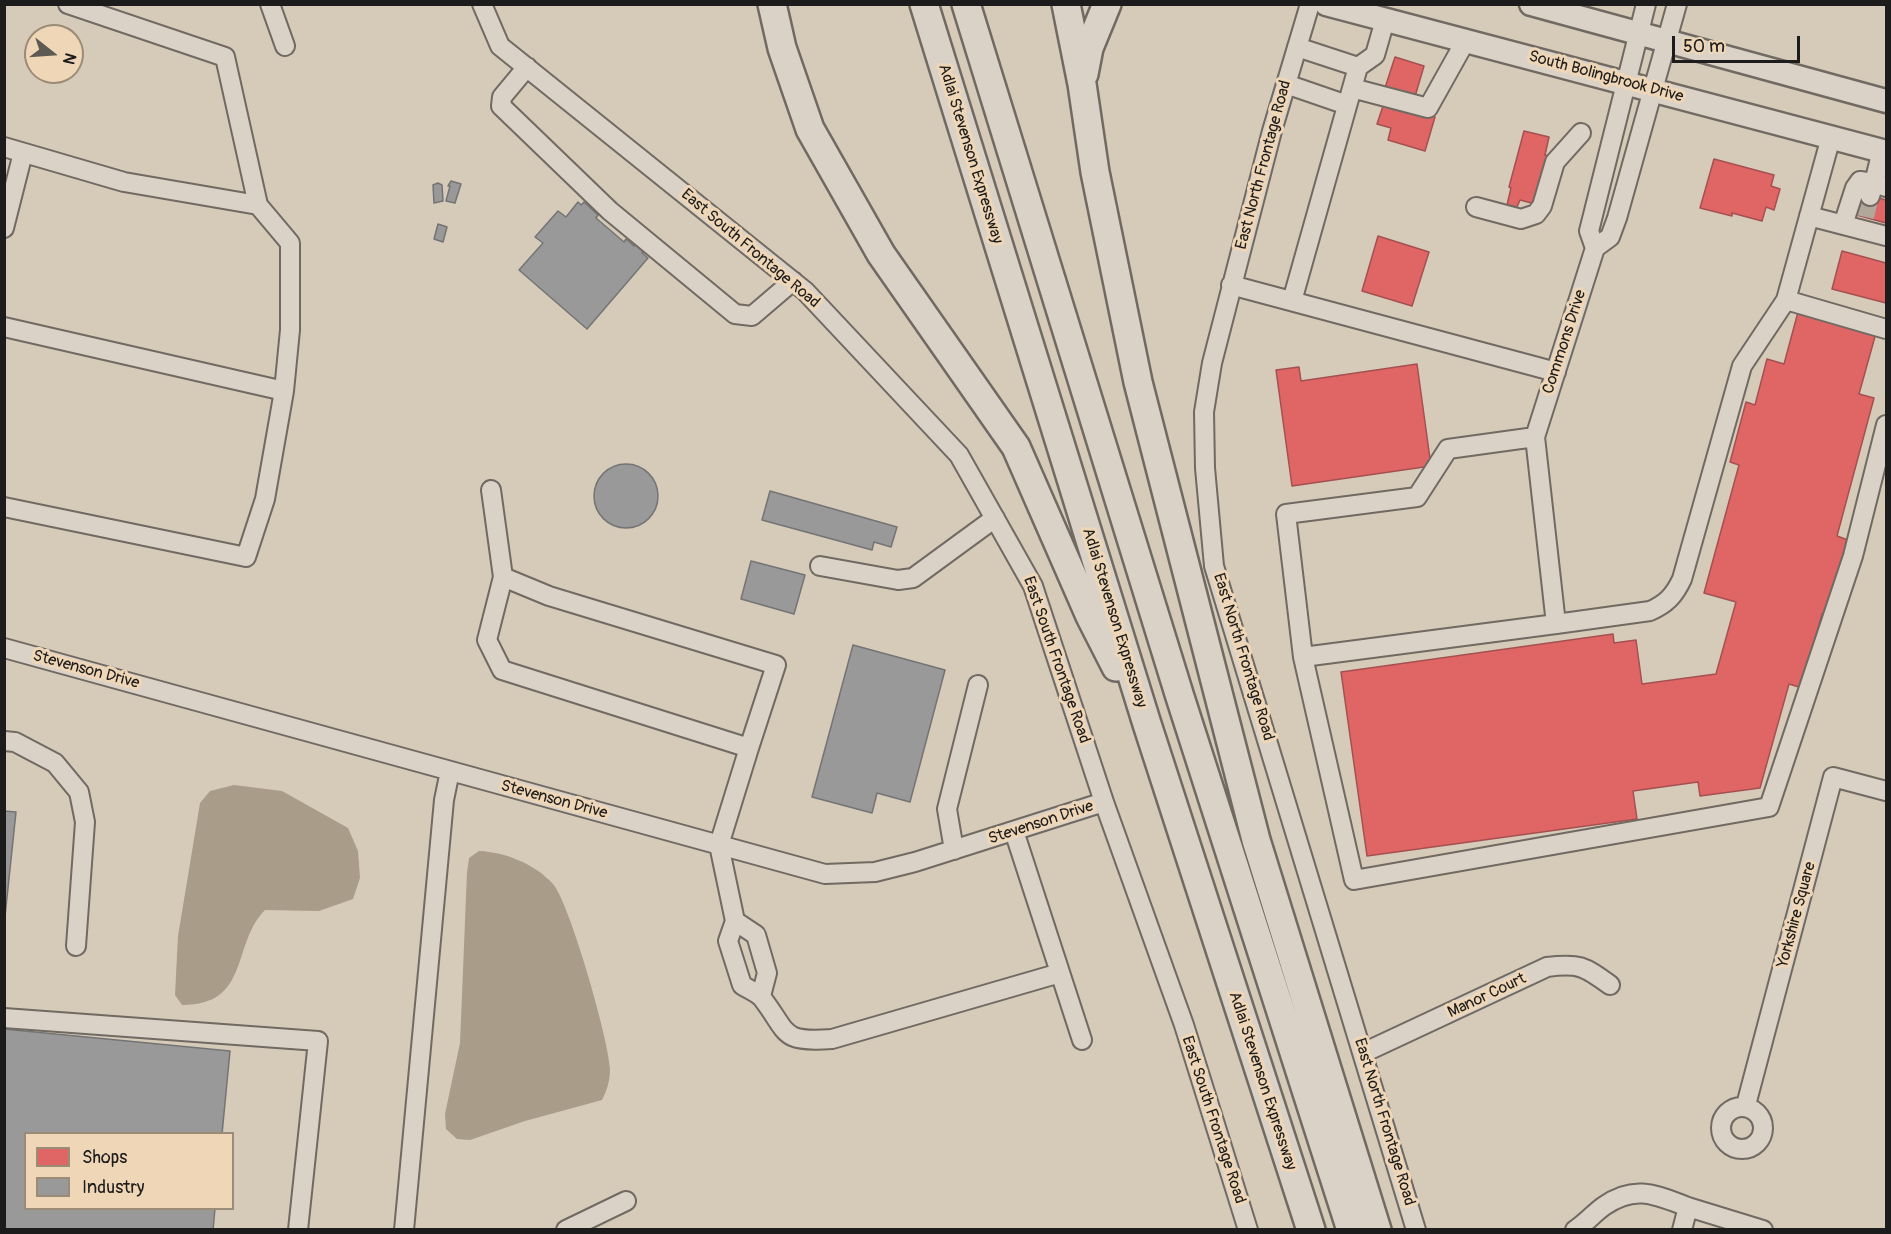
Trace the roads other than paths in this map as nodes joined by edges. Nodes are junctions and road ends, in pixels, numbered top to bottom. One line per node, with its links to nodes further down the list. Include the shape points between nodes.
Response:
1 (68, 4): 34 (street, via 225,57)
2 (270, 4): 18 (street)
3 (482, 4): 20 (street, East South Frontage Road, via 500,46)
4 (771, 4): 60 (highway, via 810,129 881,254 1016,447 1089,616)
5 (924, 4): 60 (highway, Adlai Stevenson Expressway)
6 (966, 4): 85 (highway, via 1180,697)
7 (1066, 4): 23 (highway)
8 (1107, 4): 23 (highway, via 1089,48)
9 (1310, 4): 19 (street, East North Frontage Road)
10 (1326, 4): 14 (main road, South Bolingbrook Drive)
11 (1532, 4): 15 (main road)
12 (1646, 4): 15 (street, Commons Drive)
13 (1677, 4): 17 (street, Commons Drive)
14 (1385, 20): 16 (main road, South Bolingbrook Drive); 21 (street, via 1375,55)
15 (1639, 33): 17 (main road); 22 (street, Commons Drive)
16 (1466, 40): 22 (main road, South Bolingbrook Drive); 26 (street, via 1428,108)
17 (1668, 41): 25 (street, Commons Drive); 27 (main road)
18 (285, 46)
19 (1297, 47): 21 (street); 24 (street, East North Frontage Road)
20 (527, 67): 41 (street, East South Frontage Road); 41 (street, via 502,98 501,106 610,211 735,314 752,316)
21 (1358, 67): 26 (street)
22 (1627, 82): 25 (main road, South Bolingbrook Drive); 40 (street, Commons Drive, via 1589,231)
23 (1082, 84): 86 (highway, via 1095,172 1141,393 1256,840)
24 (1286, 84): 26 (street); 42 (street, East North Frontage Road)
25 (1655, 89): 29 (main road, South Bolingbrook Drive); 40 (street, Commons Drive, via 1610,237)
26 (1350, 96): 44 (street)
27 (1887, 101)
28 (1581, 133): 35 (street, via 1555,162 1536,214 1521,219)
29 (1831, 137): 31 (main road, South Bolingbrook Drive); 36 (street)
30 (4, 147): 32 (street)
31 (1884, 151): 33 (street)
32 (23, 153): 34 (street, via 124,182); 38 (street)
33 (1877, 188): 37 (street, via 1860,181)
34 (258, 205): 48 (street, via 290,243 290,330)
35 (1476, 207)
36 (1809, 216): 37 (street); 43 (street)
37 (1843, 225): 39 (street, via 1863,224)
38 (4, 228)
39 (1887, 236)
40 (1595, 248): 47 (street, Commons Drive)
41 (794, 281): 53 (street, East South Frontage Road, via 959,455)
42 (1231, 285): 44 (street); 76 (street, East North Frontage Road, via 1204,412 1214,566)
43 (1786, 300): 46 (street); 56 (street, via 1742,366 1676,593 1664,605 1650,611)
44 (1292, 301): 47 (street)
45 (4, 327): 48 (street)
46 (1887, 329)
47 (1556, 372): 50 (street, Commons Drive)
48 (284, 391): 52 (street, via 265,499 246,557)
49 (1887, 425): 58 (street, via 1853,556 1768,807 1354,880)
50 (1535, 436): 56 (street); 58 (street, via 1448,448 1417,497 1286,514)
51 (491, 490): 55 (street)
52 (4, 507)
53 (995, 518): 54 (street, via 913,578 897,580); 65 (street, East South Frontage Road, via 1033,586)
54 (820, 566)
55 (503, 578): 62 (street, via 487,640 502,670); 62 (street, via 549,596 777,665)
56 (1556, 624): 58 (street)
57 (4, 648): 63 (street, Stevenson Drive)
58 (1303, 657)
59 (978, 685): 68 (street, via 947,809)
60 (1147, 724): 84 (highway, Adlai Stevenson Expressway)
61 (4, 741): 70 (street, via 15,742 55,763 79,792 85,822)
62 (749, 748): 67 (street)
63 (450, 771): 67 (street, Stevenson Drive); 81 (street, via 444,800)
64 (1887, 791): 77 (street, Yorkshire Square, via 1833,777)
65 (1104, 802): 66 (street, Stevenson Drive); 83 (street, East South Frontage Road, via 1184,1025)
66 (1014, 831): 68 (street, Stevenson Drive); 71 (street)
67 (719, 845): 68 (street, Stevenson Drive, via 825,874 875,872); 69 (street)
68 (954, 850)
69 (735, 921): 73 (street, via 756,935 767,973); 73 (street, via 728,940 742,985)
70 (76, 946)
71 (1060, 973): 73 (street, via 831,1039 811,1041 791,1037 780,1028); 75 (street)
72 (1610, 985): 76 (street, Manor Court, via 1584,966 1547,967)
73 (761, 996)
74 (4, 1018): 80 (street, via 318,1041)
75 (1082, 1040)
76 (1363, 1053): 87 (street, East North Frontage Road)
77 (1746, 1105)
78 (626, 1201): 82 (street)
79 (1688, 1207): 88 (street, via 1643,1192 1624,1195); 89 (street); 90 (street)
80 (298, 1230)
81 (404, 1230)
82 (566, 1230)
83 (1248, 1230)
84 (1311, 1230)
85 (1351, 1230)
86 (1377, 1230)
87 (1416, 1230)
88 (1575, 1230)
89 (1682, 1230)
90 (1763, 1230)

